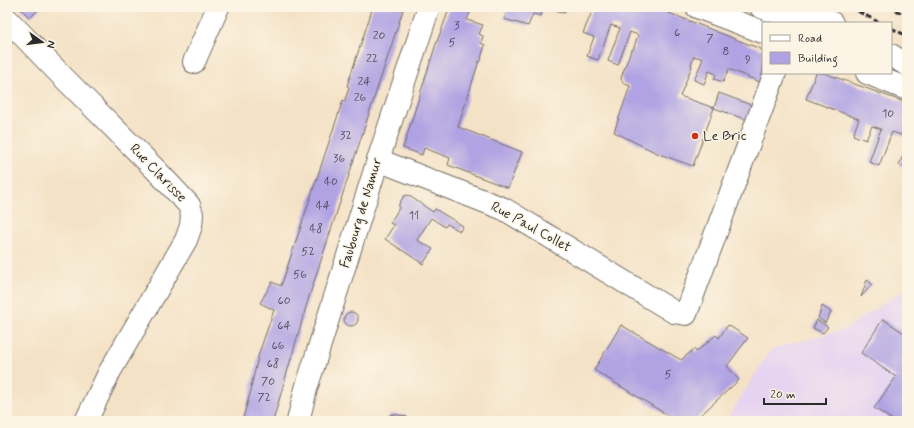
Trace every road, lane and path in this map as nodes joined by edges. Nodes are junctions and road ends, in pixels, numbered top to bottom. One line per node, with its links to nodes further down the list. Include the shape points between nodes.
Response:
1 (218, 7): 10 (street)
2 (429, 7): 15 (street, Faubourg de Namur)
3 (698, 7): 8 (street)
4 (761, 7): 5 (street, via 789,17)
5 (804, 13): 7 (street)
6 (7, 19): 16 (street, Rue Clarisse, via 156,170 188,205 192,214 186,240 110,371)
7 (829, 22)
8 (762, 32)
9 (892, 56): 11 (street)
10 (194, 62)
11 (907, 65)
12 (775, 74): 15 (street, Rue Paul Collet, via 686,314 674,312 504,209)
13 (870, 74): 14 (street)
14 (907, 89)
15 (378, 160): 17 (street, Faubourg de Namur)
16 (86, 421)
17 (298, 421)

